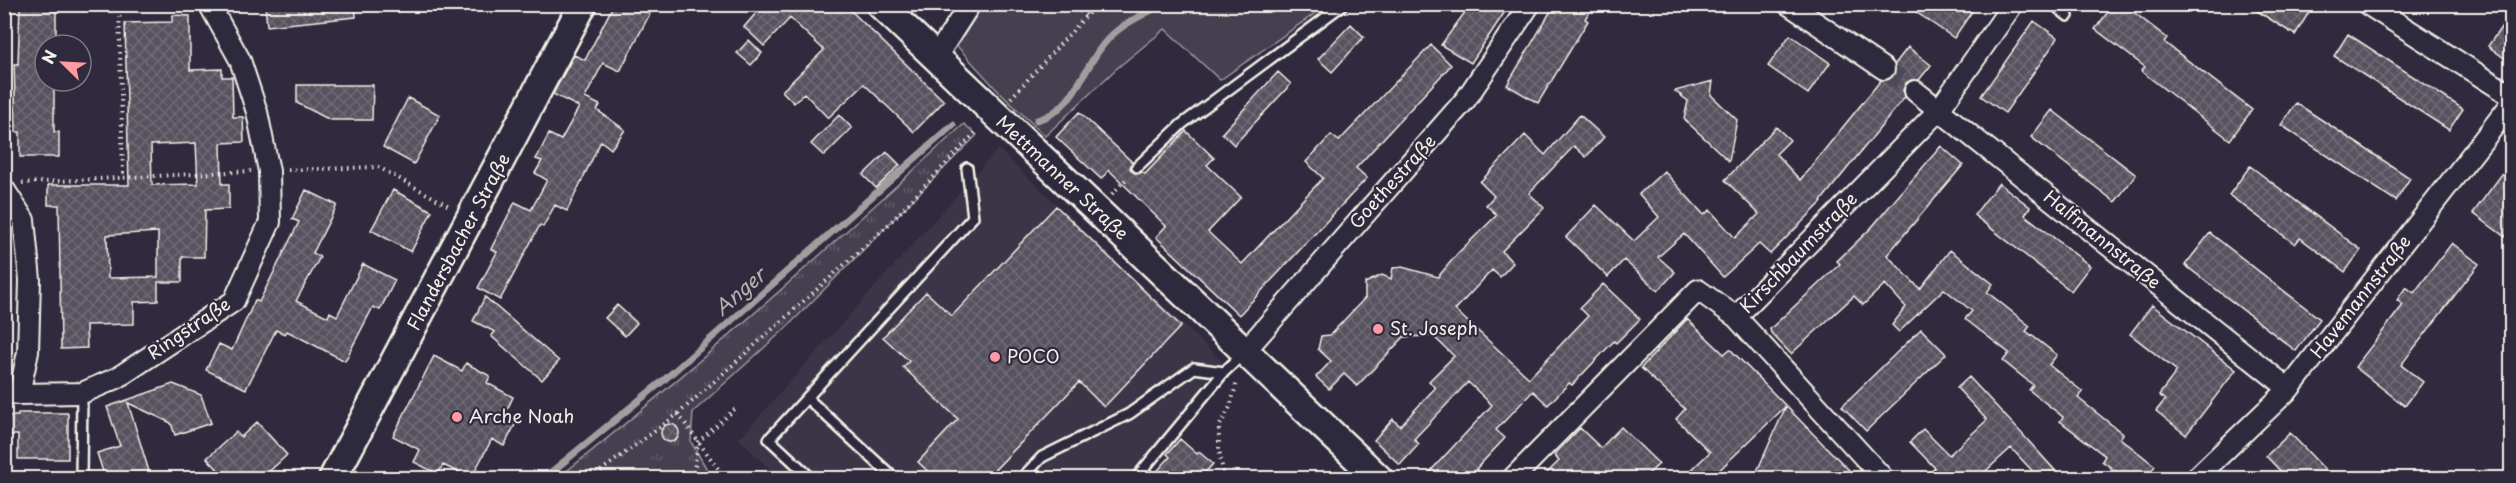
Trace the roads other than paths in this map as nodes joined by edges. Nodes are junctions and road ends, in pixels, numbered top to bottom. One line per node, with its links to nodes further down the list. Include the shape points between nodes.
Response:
1 (209, 4): 26 (street, Ringstraße, via 240,60 257,112 269,171 270,222 234,301 117,378)
2 (583, 4): 29 (main road, Flandersbacher Straße)
3 (880, 4): 12 (main road, Mettmanner Straße)
4 (970, 4): 12 (street)
5 (1344, 4): 18 (lane, via 1182,124)
6 (1530, 4): 22 (street, Goethestraße, via 1466,99)
7 (1788, 4): 13 (street)
8 (2013, 4): 17 (street, Kirschbaumstraße)
9 (2053, 4): 11 (lane)
10 (2369, 5): 15 (street)
11 (2068, 16)
12 (936, 57): 22 (main road, Mettmanner Straße)
13 (1884, 69)
14 (1915, 91): 17 (street, Halfmannstraße)
15 (2511, 96)
16 (2511, 103): 24 (street, Havemannstraße)
17 (1939, 110): 21 (street, Kirschbaumstraße); 24 (street, Halfmannstraße)
18 (1137, 167)
19 (967, 168): 27 (lane, via 973,217)
20 (10, 186): 25 (street, Ringstraße, via 24,220 30,280 28,352)
21 (1736, 317): 35 (street, Kirschbaumstraße, via 1698,290); 36 (street)
22 (1245, 351): 23 (lane); 34 (main road, Mettmanner Straße)
23 (1224, 372): 32 (lane, via 1194,368 1129,414 1042,457); 33 (lane)
24 (2289, 389): 37 (street, Havemannstraße)
25 (12, 393): 26 (street, Ringstraße)
26 (82, 393): 28 (lane)
27 (807, 398): 30 (lane, via 770,439); 31 (lane)
28 (81, 478)
29 (333, 478)
30 (811, 478)
31 (894, 478)
32 (1023, 478)
33 (1136, 478)
34 (1378, 478)
35 (1513, 478)
36 (1883, 478)
37 (2196, 478)

